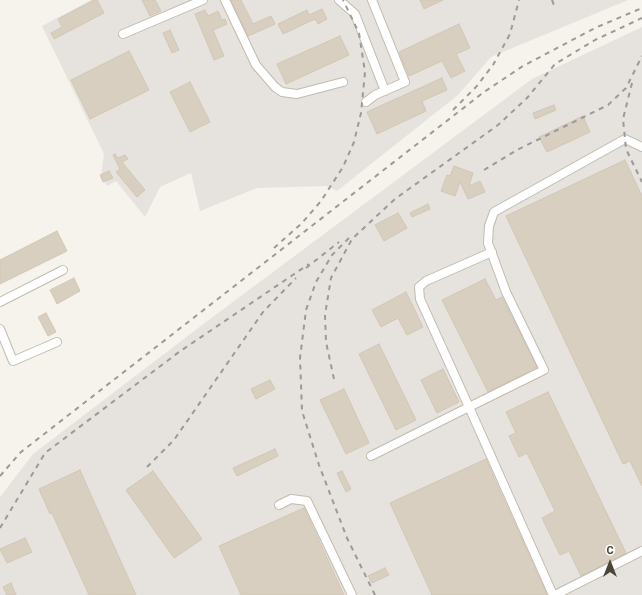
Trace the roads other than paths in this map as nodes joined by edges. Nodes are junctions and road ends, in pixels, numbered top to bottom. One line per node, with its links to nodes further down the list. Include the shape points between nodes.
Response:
1 (203, 0): 5 (lane)
2 (225, 0): 6 (lane, via 256,65 282,92 297,94)
3 (339, 0): 7 (lane, via 355,14)
4 (372, 0): 7 (lane, via 405,82)
5 (123, 34)
6 (343, 82)
7 (385, 91): 8 (lane)
8 (366, 102)
9 (642, 147): 10 (lane, via 625,139 494,212 489,226 488,243)
10 (492, 252): 15 (lane, via 426,281 419,287 420,299); 15 (lane, via 506,292 544,370)
11 (63, 270): 12 (lane)
12 (0, 302)
13 (0, 329): 14 (lane, via 13,361)
14 (57, 342)
15 (469, 407): 16 (lane); 20 (lane)
16 (371, 456)
17 (279, 505): 19 (lane, via 291,499 307,501)
18 (642, 551): 20 (lane)
19 (352, 595)
20 (554, 595)

